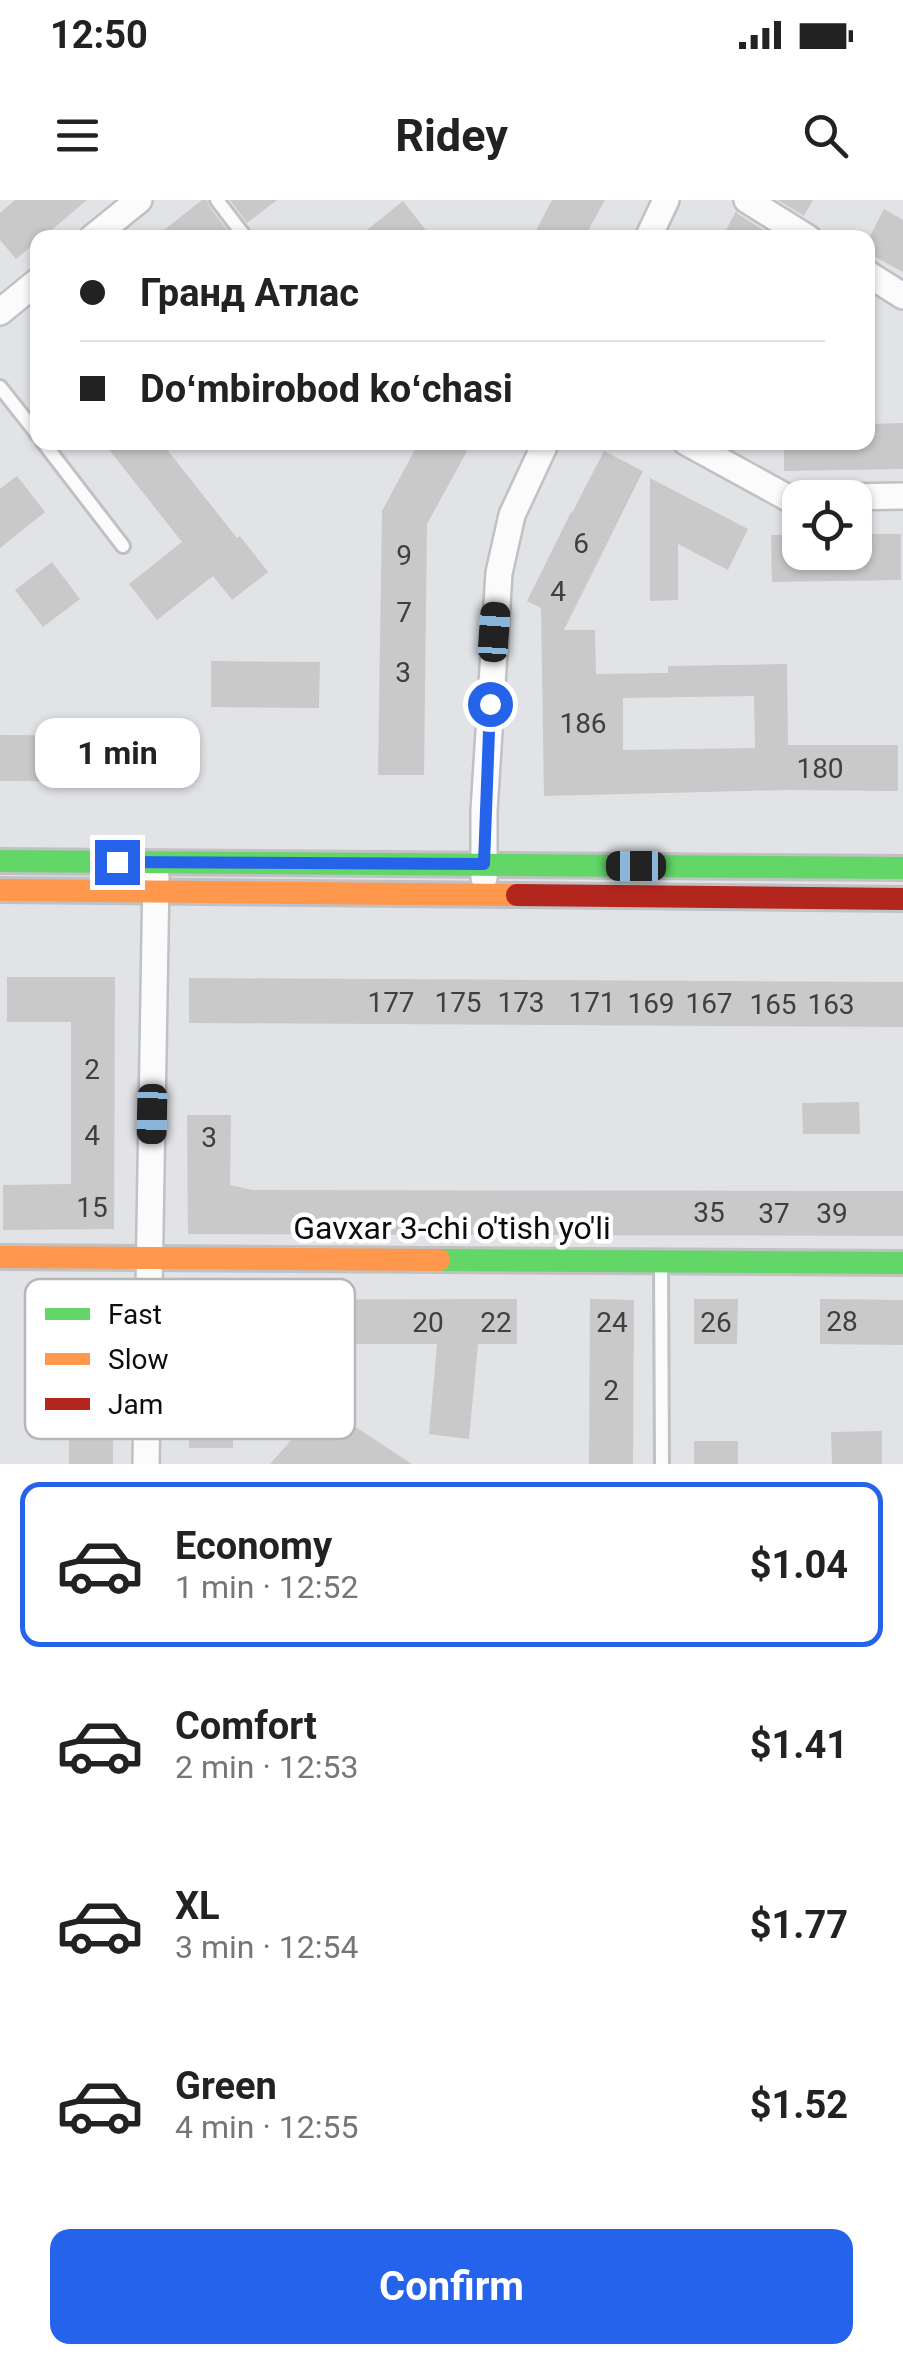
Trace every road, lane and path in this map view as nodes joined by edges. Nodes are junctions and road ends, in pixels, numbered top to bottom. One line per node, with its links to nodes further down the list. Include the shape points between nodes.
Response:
1 (139, 200): 5 (street)
2 (216, 200): 6 (lane)
3 (666, 200): 7 (street)
4 (748, 200): 8 (street)
5 (102, 230)
6 (240, 230)
7 (652, 230)
8 (795, 230)
9 (875, 278): 11 (street)
10 (30, 288): 12 (street)
11 (903, 296)
12 (0, 312)
13 (0, 387): 14 (lane)
14 (30, 425)
15 (49, 450): 19 (lane)
16 (542, 450): 22 (street, via 512,514 502,554)
17 (701, 450): 18 (street, via 788,498)
18 (903, 496)
19 (124, 546)
20 (0, 860): 21 (main road)
21 (156, 862): 22 (main road); 25 (street)
22 (484, 864): 23 (main road); 26 (street)
23 (903, 868)
24 (0, 890): 25 (main road)
25 (156, 891): 26 (main road); 29 (street)
26 (484, 894): 27 (main road)
27 (903, 898)
28 (0, 1256): 29 (main road, Gavxar 3-chi o'tish yo'li)
29 (148, 1258): 30 (main road, Gavxar 3-chi o'tish yo'li); 32 (street)
30 (661, 1262): 31 (main road, Gavxar 3-chi o'tish yo'li); 35 (lane)
31 (903, 1263)
32 (148, 1279)
33 (146, 1439): 34 (street)
34 (146, 1464)
35 (662, 1464)

